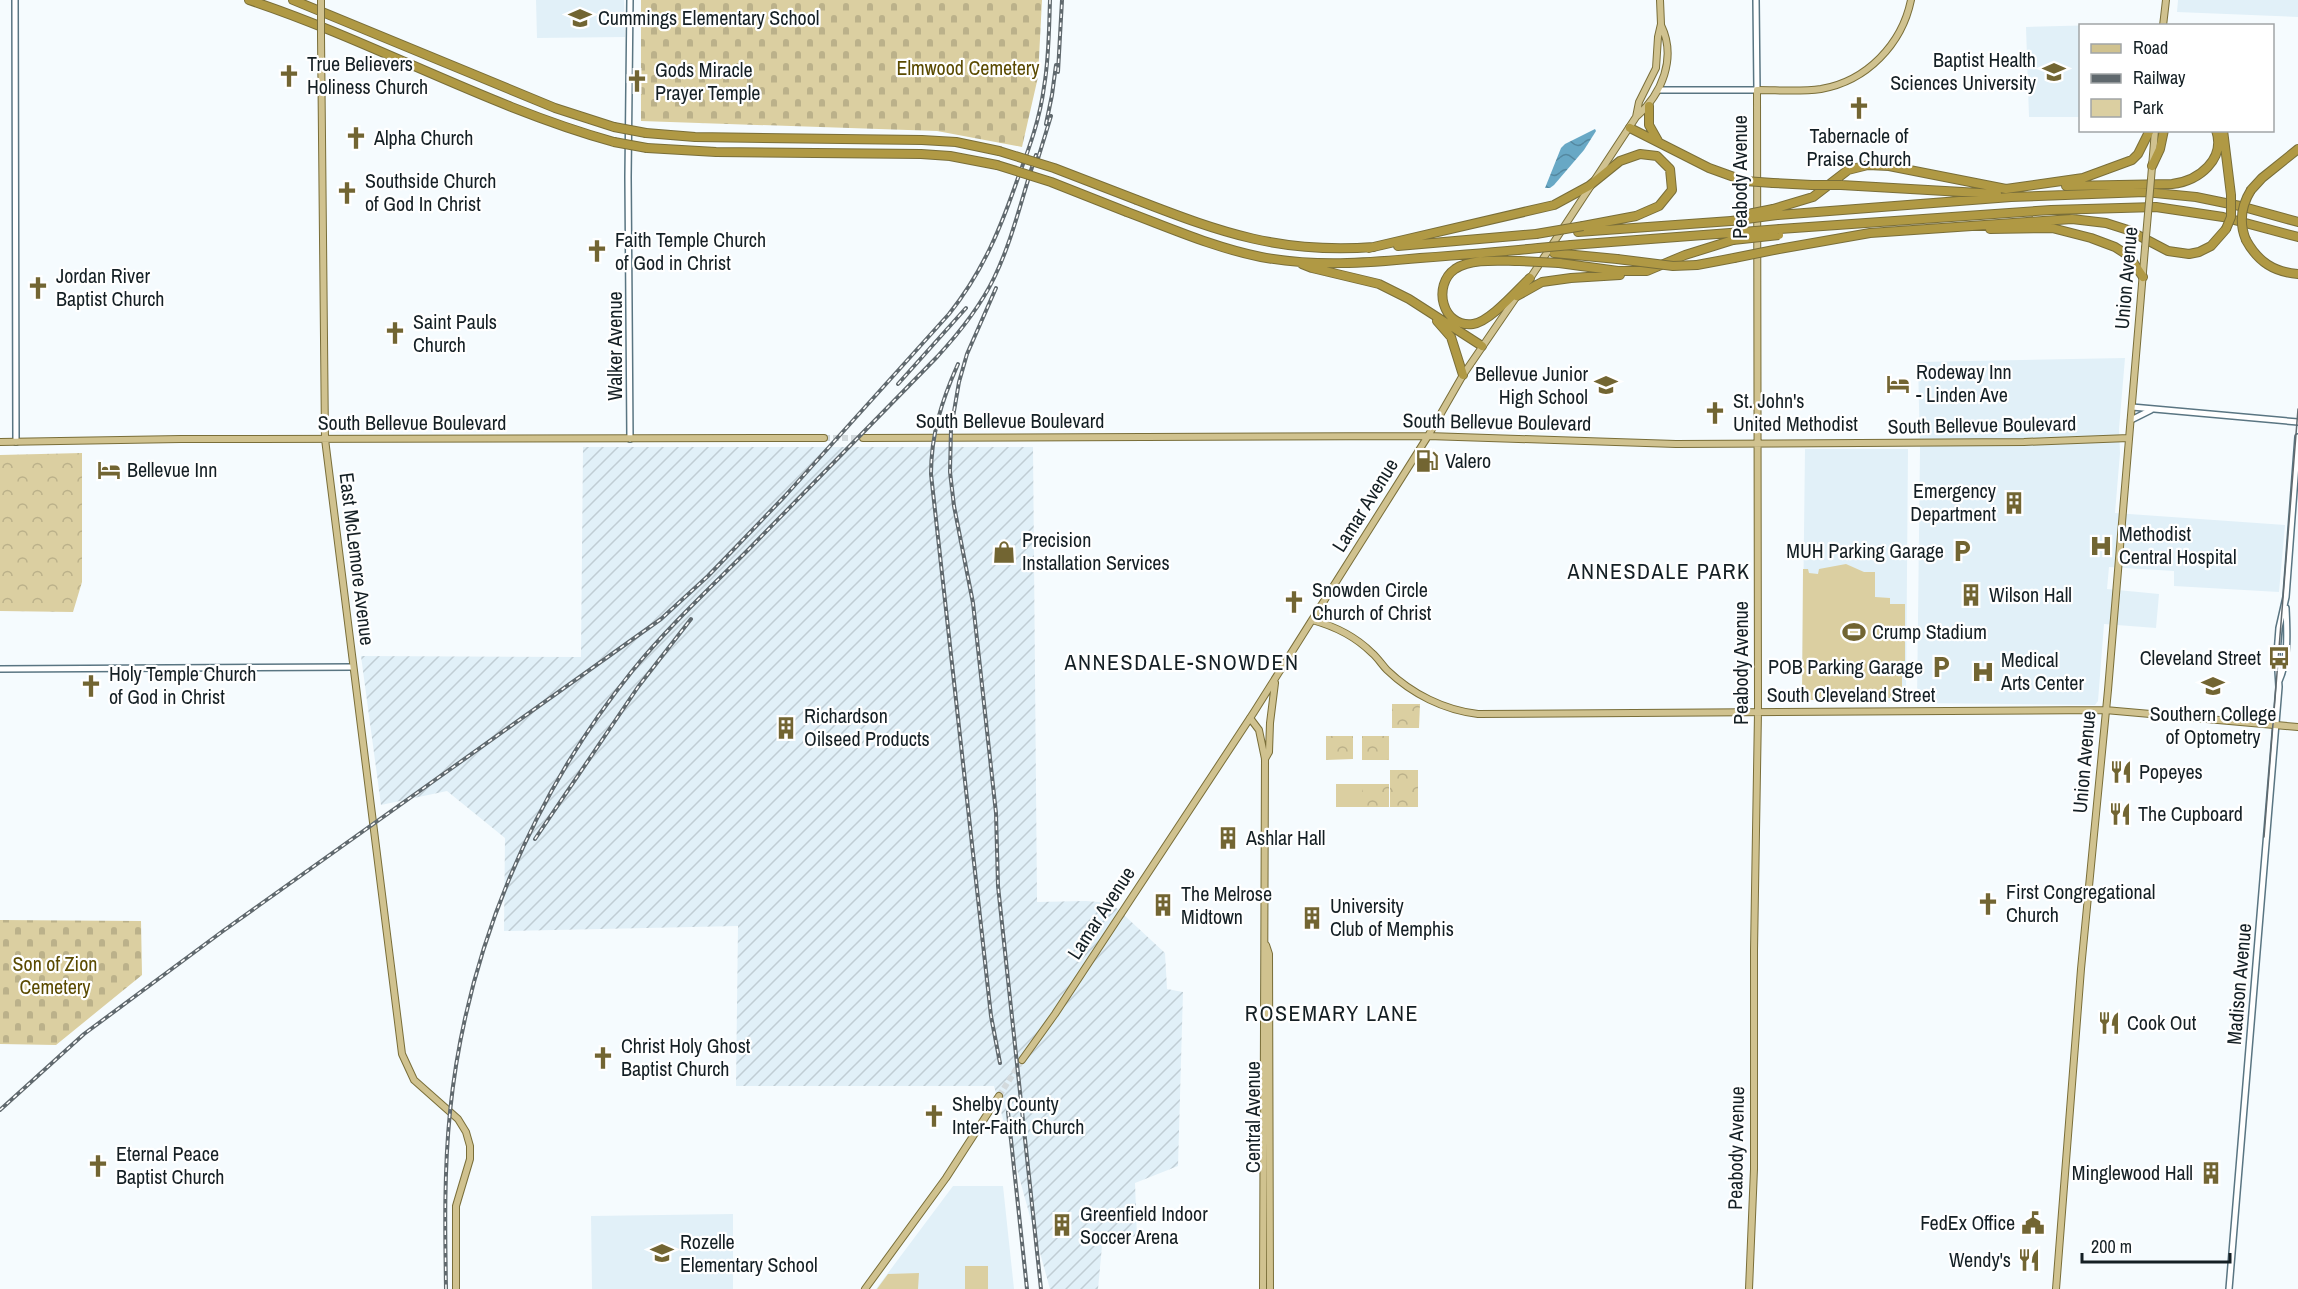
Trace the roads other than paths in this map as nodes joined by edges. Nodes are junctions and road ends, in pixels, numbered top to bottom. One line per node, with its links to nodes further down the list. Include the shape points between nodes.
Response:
1 (15, 0): 57 (street)
2 (249, 0): 36 (highway, bridge, via 555,124 614,142 705,152 950,156 997,165 1051,182 1237,251)
3 (293, 0): 34 (highway, bridge, via 555,108 614,127 695,137 956,142 1054,168 1236,235 1311,249)
4 (321, 0): 54 (main road, East McLemore Avenue, bridge)
5 (630, 0): 55 (street, Walker Avenue)
6 (1660, 0): 10 (main road)
7 (1756, 0): 13 (street, Peabody Avenue)
8 (1911, 0): 13 (main road, via 1892,43 1876,63 1860,74 1822,89)
9 (2166, 0): 11 (main road)
10 (1661, 24): 12 (main road, via 1667,37 1668,59); 15 (main road, via 1656,68)
11 (2163, 24)
12 (1659, 90): 13 (street); 14 (main road)
13 (1757, 90): 58 (main road, Peabody Avenue)
14 (1649, 106): 15 (main road); 22 (highway, via 1648,125)
15 (1636, 117): 16 (main road, Lamar Avenue)
16 (1630, 128): 22 (highway); 25 (main road, Lamar Avenue)
17 (2151, 132): 26 (highway, via 2132,160 2083,178)
18 (2152, 132): 24 (main road, Union Avenue)
19 (2164, 132): 24 (highway)
20 (2216, 132): 26 (highway, via 2214,160 2202,173 2184,182)
21 (2223, 132): 30 (highway, bridge, via 2231,217 2211,246 2199,252 2168,251 2128,230 2083,219)
22 (1661, 144): 27 (highway, bridge, via 1745,181 1982,192)
23 (2298, 150): 38 (highway, bridge, via 2251,190 2242,217 2253,253 2267,266)
24 (2152, 166): 39 (main road, Union Avenue, bridge)
25 (1590, 186): 31 (highway, via 1620,162 1640,154 1657,156 1670,169 1672,190 1659,206 1636,216); 34 (highway, via 1554,205); 40 (main road, Lamar Avenue)
26 (2036, 186): 28 (highway, via 2006,189 1868,165 1848,170 1813,196)
27 (2011, 197): 28 (highway); 29 (highway, via 2162,194 2240,206)
28 (1775, 212): 31 (highway, bridge, via 1682,224)
29 (2298, 222)
30 (1946, 228): 35 (highway, bridge, via 1870,233 1697,266 1554,253); 39 (highway, via 2073,232 2122,251)
31 (1580, 229): 34 (highway, bridge)
32 (1731, 237): 33 (highway, bridge, via 2007,212 2156,207 2223,217); 35 (highway, bridge); 37 (highway)
33 (2298, 237)
34 (1370, 248)
35 (1538, 248): 36 (highway, via 1386,261)
36 (1298, 262): 42 (highway, via 1379,284)
37 (1647, 271): 40 (highway, bridge, via 1618,272 1519,261 1476,263 1449,275 1441,299 1445,310 1457,321 1473,324 1487,318); 41 (highway, via 1542,282)
38 (2298, 274)
39 (2143, 277): 45 (main road, Union Avenue)
40 (1530, 278): 41 (main road, Lamar Avenue)
41 (1517, 296): 43 (main road, Lamar Avenue)
42 (1432, 315): 43 (highway); 44 (highway, via 1450,337)
43 (1482, 346): 44 (main road, Lamar Avenue)
44 (1463, 375): 49 (main road, Lamar Avenue)
45 (2132, 408): 46 (street); 47 (main road, Union Avenue)
46 (2151, 410): 47 (street); 48 (street)
47 (2131, 420): 53 (main road, Union Avenue)
48 (2298, 422)
49 (1428, 436): 52 (main road, South Bellevue Boulevard); 58 (main road, South Bellevue Boulevard); 59 (main road, Lamar Avenue)
50 (2298, 437): 66 (street, Madison Avenue, via 2286,597 2276,668)
51 (824, 438): 55 (main road, South Bellevue Boulevard)
52 (863, 438)
53 (2129, 438): 58 (main road, South Bellevue Boulevard); 63 (main road, Union Avenue)
54 (325, 439): 55 (main road, South Bellevue Boulevard); 57 (main road, South Bellevue Boulevard); 60 (main road, East McLemore Avenue)
55 (630, 439)
56 (0, 442): 57 (main road, South Bellevue Boulevard)
57 (16, 442)
58 (1758, 443): 64 (main road, Peabody Avenue)
59 (1312, 620): 62 (main road, Lamar Avenue); 64 (main road, South Cleveland Street, via 1352,636 1387,670 1436,704 1465,713)
60 (354, 667): 61 (street); 72 (main road, East McLemore Avenue, via 402,1054 414,1080 458,1119 470,1146 456,1206)
61 (0, 669)
62 (1276, 678): 65 (main road, Lamar Avenue); 68 (main road, Central Avenue, via 1269,752)
63 (2105, 710): 64 (main road, South Cleveland Street); 66 (main road, South Cleveland Street); 77 (main road, Union Avenue)
64 (1758, 712): 76 (main road, Peabody Avenue, via 1754,1168)
65 (1250, 718): 68 (main road, Central Avenue, via 1259,730); 70 (main road, Lamar Avenue)
66 (2276, 725): 67 (main road, South Cleveland Street); 78 (street, Madison Avenue)
67 (2298, 727)
68 (1265, 759): 69 (main road, Central Avenue)
69 (1266, 945): 74 (main road, Central Avenue); 75 (main road, Central Avenue)
70 (1022, 1060)
71 (999, 1096): 73 (main road, via 946,1178)
72 (456, 1289)
73 (865, 1289)
74 (1263, 1289)
75 (1270, 1289)
76 (1749, 1289)
77 (2056, 1289)
78 (2229, 1289)

